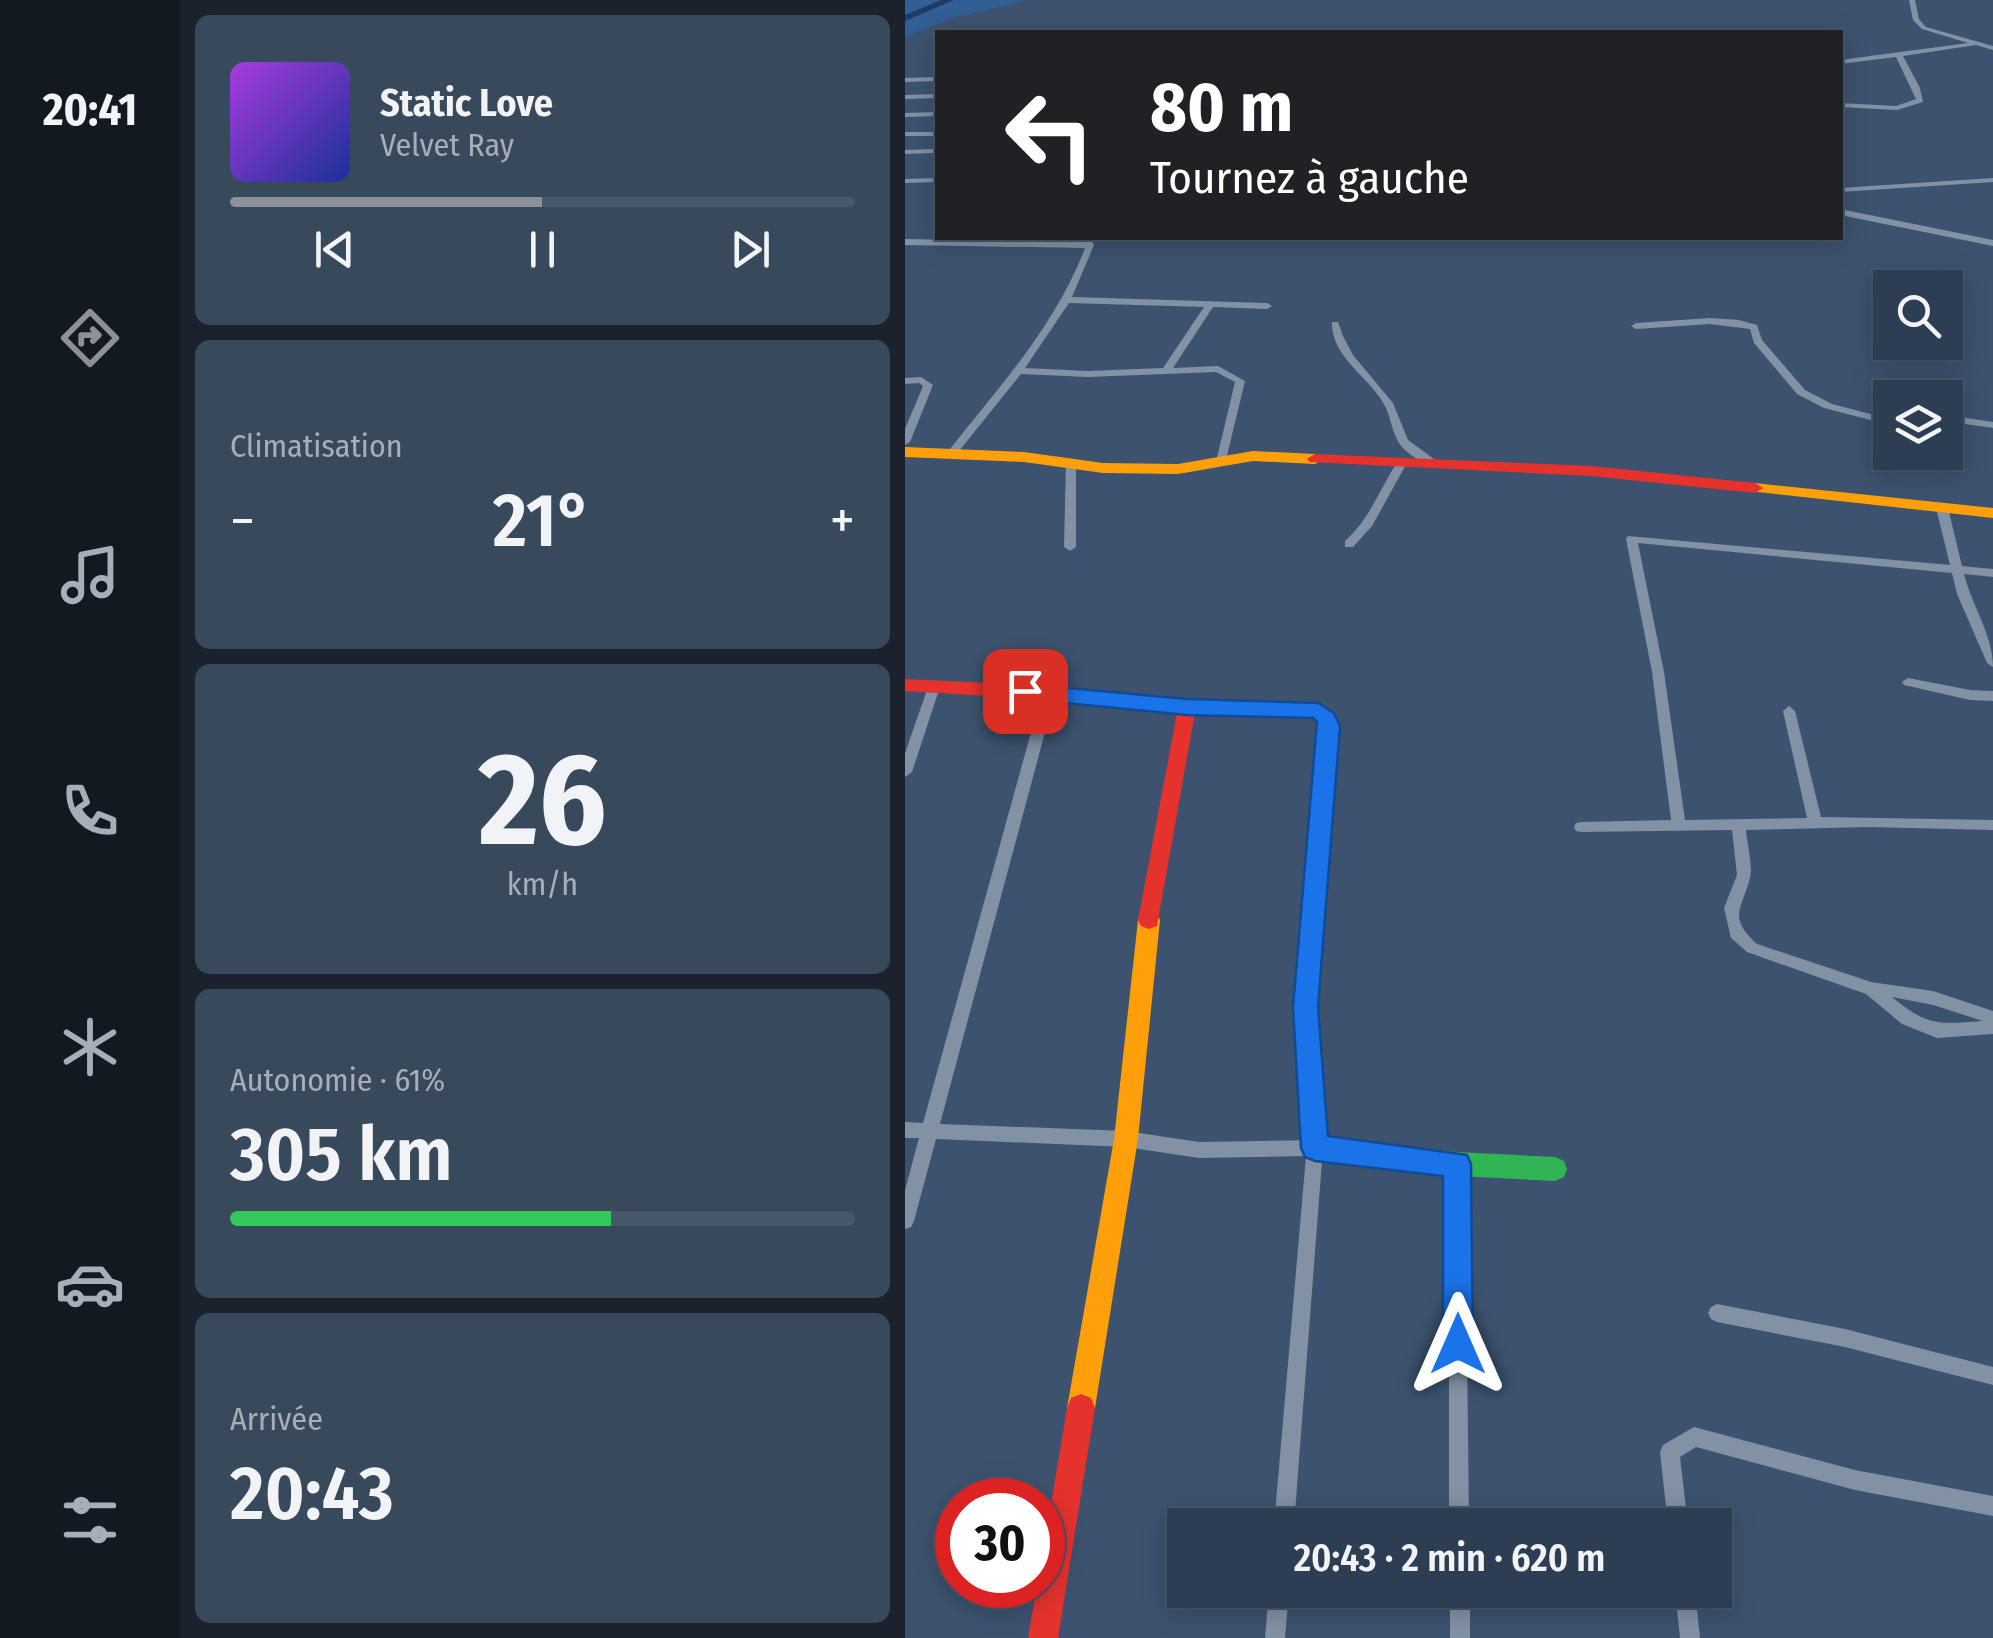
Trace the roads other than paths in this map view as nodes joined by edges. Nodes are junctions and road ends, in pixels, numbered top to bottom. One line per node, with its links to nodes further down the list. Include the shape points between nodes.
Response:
1 (1912, 0): 2 (street, via 1924,28)
2 (1974, 44): 3 (street); 4 (street)
3 (1993, 48)
4 (1899, 54): 5 (street); 10 (street, via 1920,100 1897,108)
5 (1843, 62)
6 (935, 78): 7 (street)
7 (905, 80)
8 (935, 96): 9 (street)
9 (905, 97)
10 (1843, 104)
11 (935, 114): 12 (street)
12 (905, 115)
13 (905, 134): 14 (street)
14 (935, 134)
15 (933, 151): 16 (street)
16 (905, 152)
17 (905, 180): 18 (street)
18 (935, 180)
19 (1993, 180): 20 (street)
20 (1843, 190)
21 (1843, 213): 24 (street)
22 (905, 242): 23 (street)
23 (1088, 242): 25 (street, via 1083,270)
24 (1993, 243)
25 (1065, 300): 26 (street); 30 (street)
26 (1210, 304): 27 (street); 31 (street)
27 (1267, 306)
28 (1335, 324): 42 (street, via 1347,356 1385,398 1400,436)
29 (1636, 326): 33 (street, via 1688,320 1755,326 1757,341 1801,392)
30 (1017, 371): 31 (street); 38 (street)
31 (1167, 371): 40 (street, via 1219,370 1240,380)
32 (905, 382): 36 (street, via 928,385)
33 (1873, 418)
34 (1963, 420): 35 (street)
35 (1993, 424)
36 (905, 442)
37 (905, 452): 38 (street)
38 (951, 454): 39 (street)
39 (1071, 462): 40 (street, via 1161,470); 46 (street)
40 (1221, 462): 41 (street, via 1253,456)
41 (1402, 463): 42 (street); 45 (street, via 1367,530)
42 (1434, 464): 43 (street, via 1591,471)
43 (1941, 508): 44 (street); 47 (street)
44 (1993, 513)
45 (1349, 544)
46 (1070, 547)
47 (1957, 570): 48 (street); 49 (street); 60 (street, via 1632,539)
48 (1993, 572)
49 (1993, 663)
50 (1908, 682): 54 (street)
51 (905, 685): 52 (street)
52 (934, 687): 53 (street); 57 (street)
53 (1055, 693): 55 (street); 67 (street, via 1037,736)
54 (1993, 696)
55 (1187, 707): 68 (street, via 1151,899); 69 (street, via 1318,711 1329,726 1305,1007)
56 (1789, 710): 58 (street)
57 (905, 772)
58 (1815, 823): 59 (street); 61 (street)
59 (1738, 824): 60 (street); 63 (street, via 1744,875 1731,908 1736,934 1752,948)
60 (1679, 825): 62 (street)
61 (1993, 825)
62 (1581, 827)
63 (1871, 989): 64 (street, via 1901,990); 65 (street, via 1937,1032)
64 (1993, 1018)
65 (1993, 1027)
66 (905, 1130): 67 (street)
67 (927, 1130): 68 (street); 72 (street)
68 (1127, 1139): 69 (street, via 1199,1150); 82 (street)
69 (1315, 1148): 70 (street); 76 (street)
70 (1457, 1164): 71 (street); 77 (street)
71 (1555, 1168)
72 (905, 1221)
73 (1717, 1314): 74 (street)
74 (1993, 1376)
75 (1993, 1506): 78 (street, via 1855,1480 1694,1437 1670,1452)
76 (1286, 1508)
77 (1459, 1508)
78 (1676, 1508)
79 (1278, 1608): 83 (street)
80 (1460, 1608): 84 (street)
81 (1687, 1608): 85 (street)
82 (1043, 1638)
83 (1275, 1638)
84 (1460, 1638)
85 (1690, 1638)

